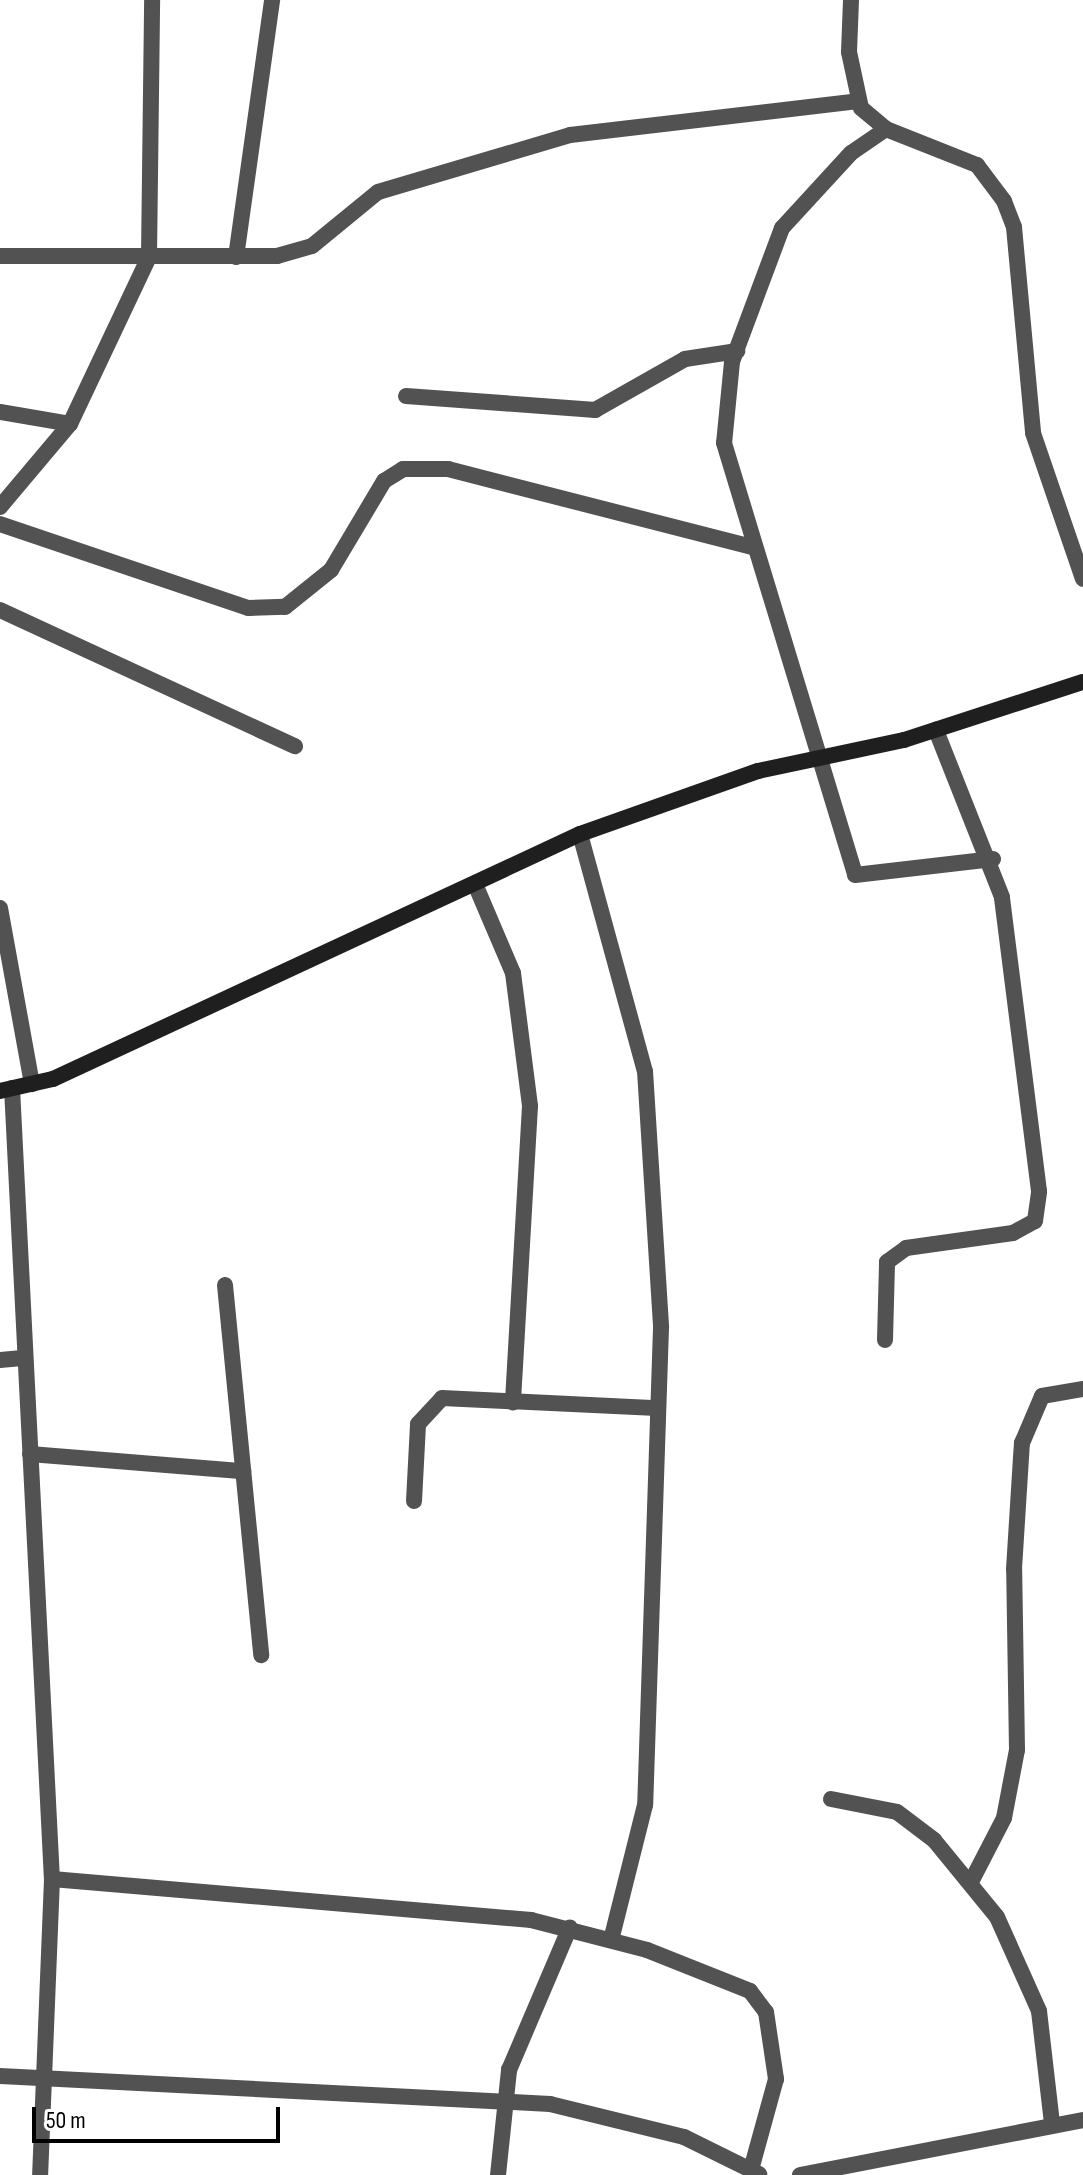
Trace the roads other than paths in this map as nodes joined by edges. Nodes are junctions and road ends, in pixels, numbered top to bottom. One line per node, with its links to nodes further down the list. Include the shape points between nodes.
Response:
1 (152, 0): 7 (street)
2 (272, 0): 8 (street)
3 (851, 0): 4 (street, via 849,52)
4 (858, 101): 5 (street); 8 (street, via 570,135 378,192 297,252)
5 (886, 129): 9 (street, via 851,153 782,228); 16 (street, via 977,165 1004,201 1014,227 1033,433)
6 (0, 256): 7 (street)
7 (149, 257): 8 (street); 12 (street)
8 (236, 257)
9 (737, 351): 10 (street, via 685,359 595,410); 15 (street, via 724,443)
10 (406, 396)
11 (0, 412): 12 (street)
12 (70, 424): 13 (street)
13 (0, 507)
14 (0, 524): 15 (street, via 248,608 285,607 331,570 384,481 403,469 448,469)
15 (752, 547): 21 (street)
16 (1083, 579)
17 (0, 610): 20 (street)
18 (1083, 682): 19 (street)
19 (936, 730): 21 (street); 23 (street)
20 (295, 746)
21 (817, 758): 22 (street, via 758,771); 23 (street, via 855,875)
22 (580, 834): 24 (street); 34 (street, via 645,1071 661,1328)
23 (993, 859): 29 (street, via 1039,1191 1035,1221 1013,1233 906,1248 887,1262)
24 (475, 884): 26 (street); 33 (street, via 513,973 530,1106)
25 (0, 908): 26 (street)
26 (32, 1084): 27 (street)
27 (6, 1090): 30 (street)
28 (225, 1285): 36 (street)
29 (885, 1340)
30 (25, 1358): 31 (street); 35 (street)
31 (0, 1360)
32 (1083, 1389): 41 (street, via 1042,1396 1022,1443 1014,1569 1017,1750 1004,1818)
33 (513, 1403): 34 (street); 37 (street, via 442,1398 426,1408)
34 (657, 1408): 43 (street, via 645,1805)
35 (30, 1454): 36 (street); 40 (street)
36 (243, 1471): 38 (street)
37 (414, 1501)
38 (261, 1655)
39 (831, 1799): 41 (street, via 897,1812)
40 (52, 1879): 42 (street); 45 (street)
41 (972, 1880): 48 (street, via 1016,1953 1039,2011)
42 (570, 1927): 43 (street); 46 (street, via 518,2043)
43 (611, 1940): 49 (street, via 750,1991 766,2012 776,2079)
44 (0, 2076): 45 (street)
45 (40, 2078): 46 (street); 51 (street)
46 (502, 2101): 49 (street, via 629,2120 684,2137); 52 (street)
47 (1083, 2120): 48 (street)
48 (1052, 2123): 50 (street)
49 (755, 2173)
50 (807, 2174)
51 (40, 2175)
52 (498, 2175)

